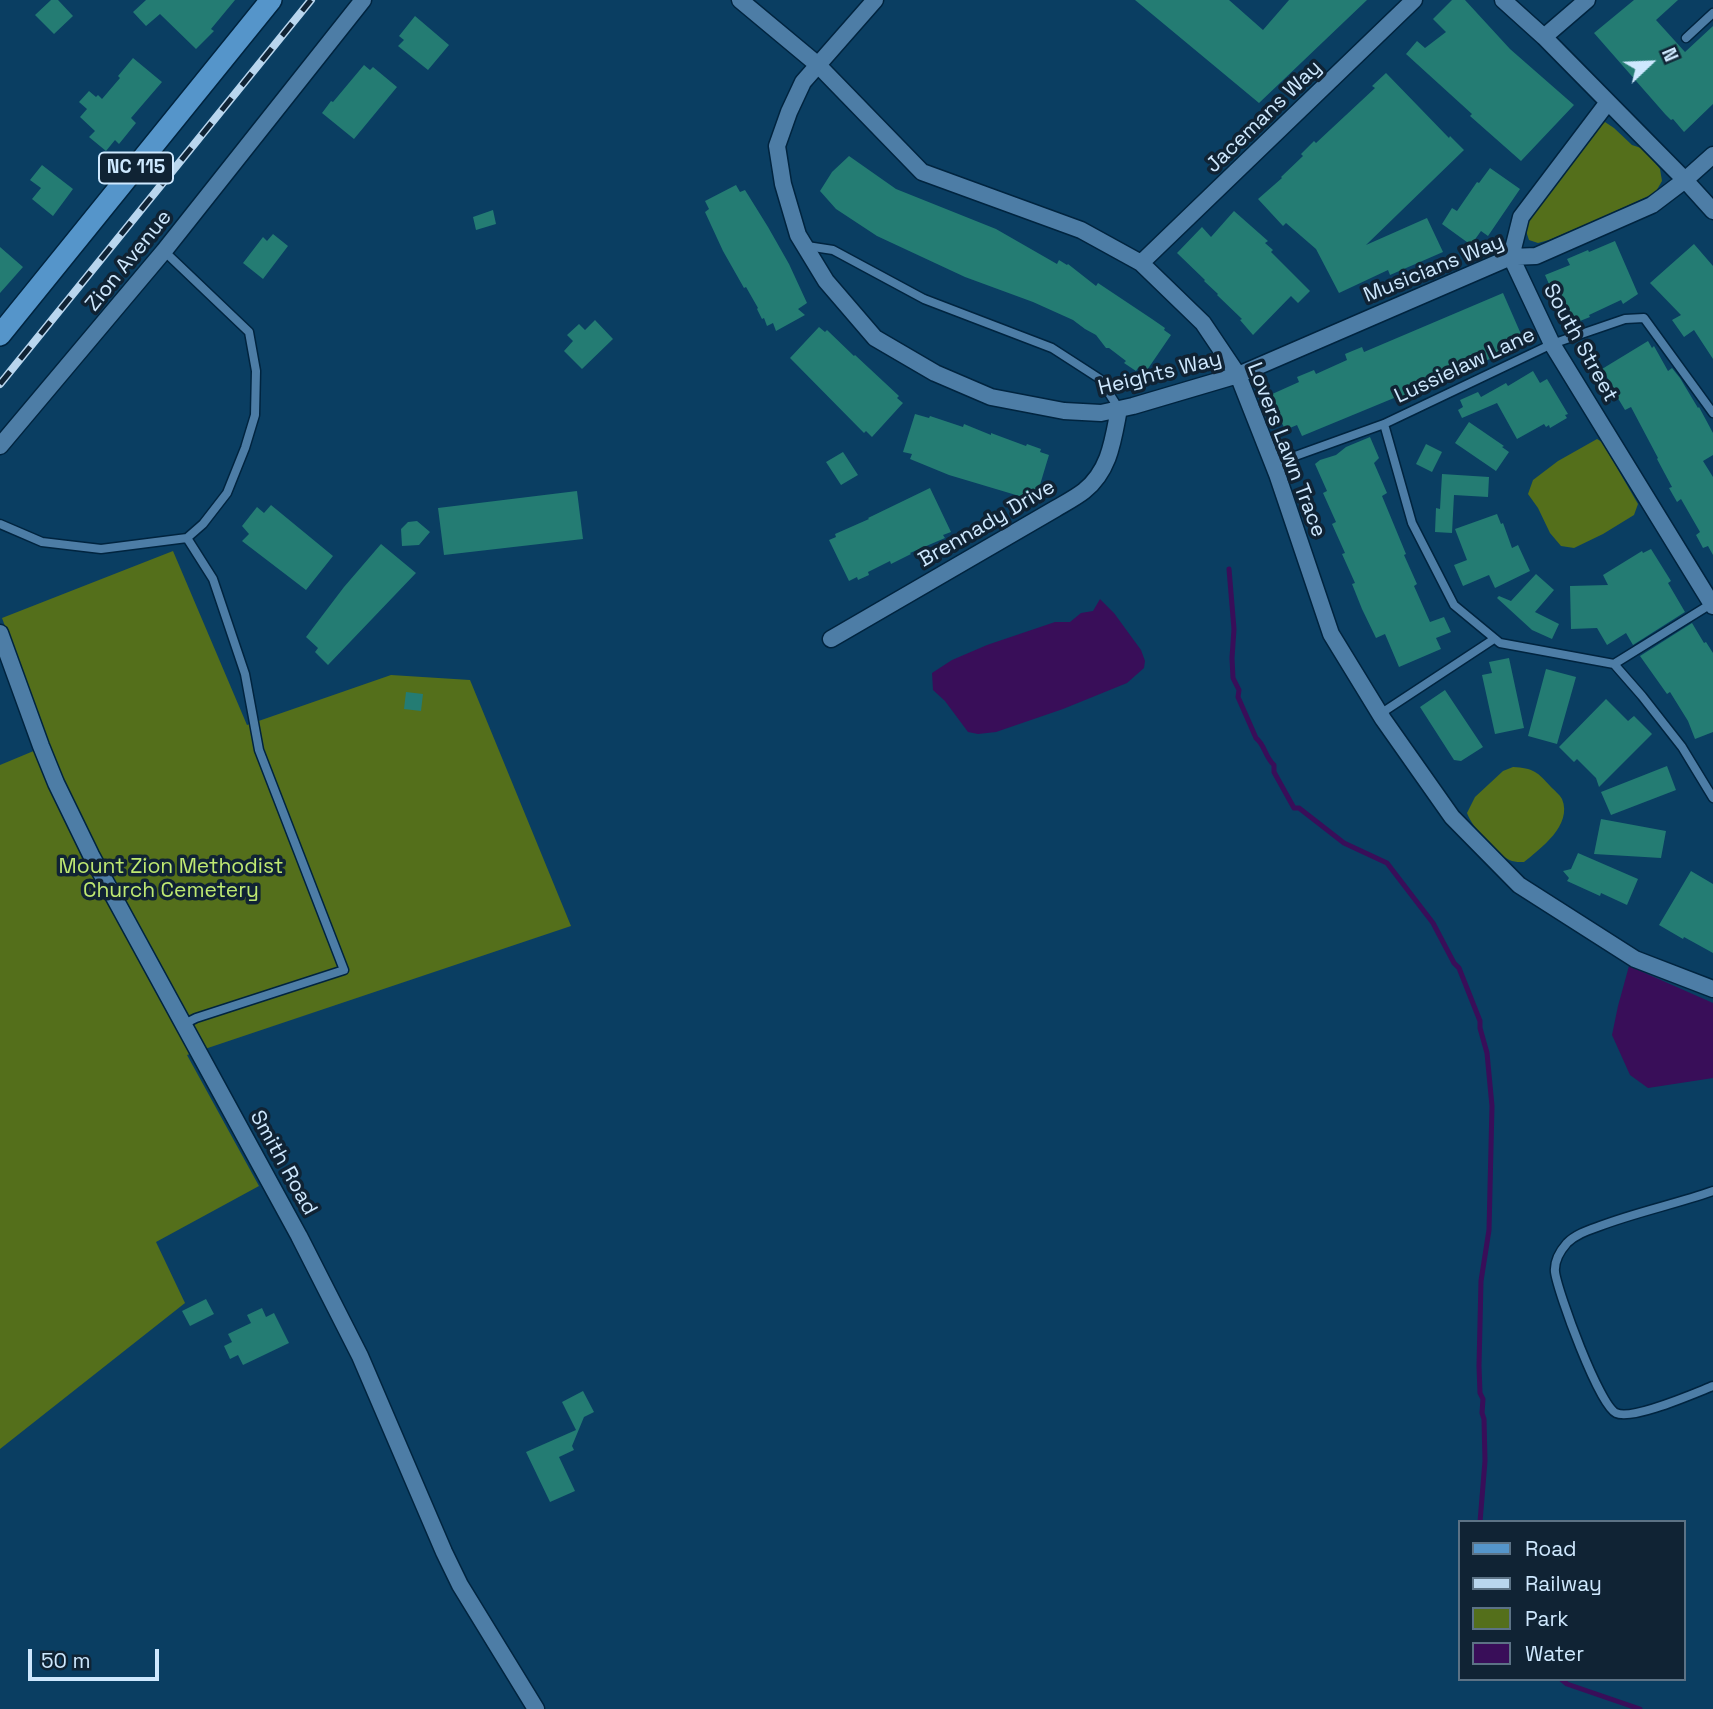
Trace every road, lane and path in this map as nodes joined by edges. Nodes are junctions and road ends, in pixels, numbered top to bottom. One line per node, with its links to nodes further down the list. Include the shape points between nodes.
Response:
1 (271, 0): 20 (main road, NC 115)
2 (363, 0): 17 (street, Zion Avenue)
3 (740, 0): 11 (street, Lovers Lawn Trace)
4 (875, 0): 11 (street, Heights Way)
5 (1414, 0): 19 (street, Jacemans Way)
6 (1503, 0): 9 (street)
7 (1587, 0): 9 (street)
8 (1713, 13): 10 (lane)
9 (1544, 37): 12 (street)
10 (1686, 38)
11 (818, 65): 16 (street, Heights Way, via 803,82 777,146 783,184); 19 (street, Lovers Lawn Trace, via 922,172 1081,230)
12 (1608, 102): 14 (street); 18 (street, via 1521,217)
13 (1713, 155): 14 (street, Musicians Way)
14 (1685, 180): 15 (street); 18 (street, Musicians Way, via 1652,205 1536,256)
15 (1713, 211)
16 (804, 245): 23 (lane, via 834,250 924,299 1052,348 1100,379); 23 (street, Heights Way, via 826,281 876,338 935,373 1003,400 1063,411)
17 (164, 251): 26 (street, Zion Avenue); 29 (lane, via 249,332 256,371 255,415 245,448 226,493)
18 (1511, 257): 21 (street, South Street); 22 (street, Musicians Way)
19 (1141, 263): 22 (street, Lovers Lawn Trace, via 1203,323)
20 (0, 335)
21 (1552, 344): 24 (lane, Lussielaw Lane, via 1625,319 1644,318); 25 (lane, Lussielaw Lane); 30 (street, South Street)
22 (1238, 375): 23 (street, Heights Way); 27 (street, Lovers Lawn Trace)
23 (1119, 409): 32 (street, Brennady Drive, via 1113,447 1103,470 1085,490)
24 (1713, 413)
25 (1384, 424): 27 (lane, Lussielaw Lane); 33 (lane, via 1412,523 1454,605)
26 (0, 446)
27 (1273, 464): 36 (street, Lovers Lawn Trace, via 1331,634)
28 (0, 524): 29 (lane, via 42,542 101,549)
29 (187, 538): 39 (lane, via 213,579 245,674 259,750 344,970)
30 (1712, 605): 35 (lane)
31 (0, 634): 34 (street, Smith Road)
32 (831, 639)
33 (1494, 639): 35 (lane); 36 (lane)
34 (5, 660): 39 (street, Smith Road, via 91,855)
35 (1614, 664): 37 (lane, via 1682,747)
36 (1380, 714): 38 (street, Lovers Lawn Trace, via 1452,817 1518,885 1635,959)
37 (1713, 798)
38 (1713, 989)
39 (184, 1024): 42 (street, Smith Road, via 360,1356 460,1586)
40 (1713, 1191): 41 (lane, via 1583,1233 1568,1242 1557,1257 1555,1272 1591,1376 1616,1413 1628,1416)
41 (1713, 1386)
42 (536, 1709)

